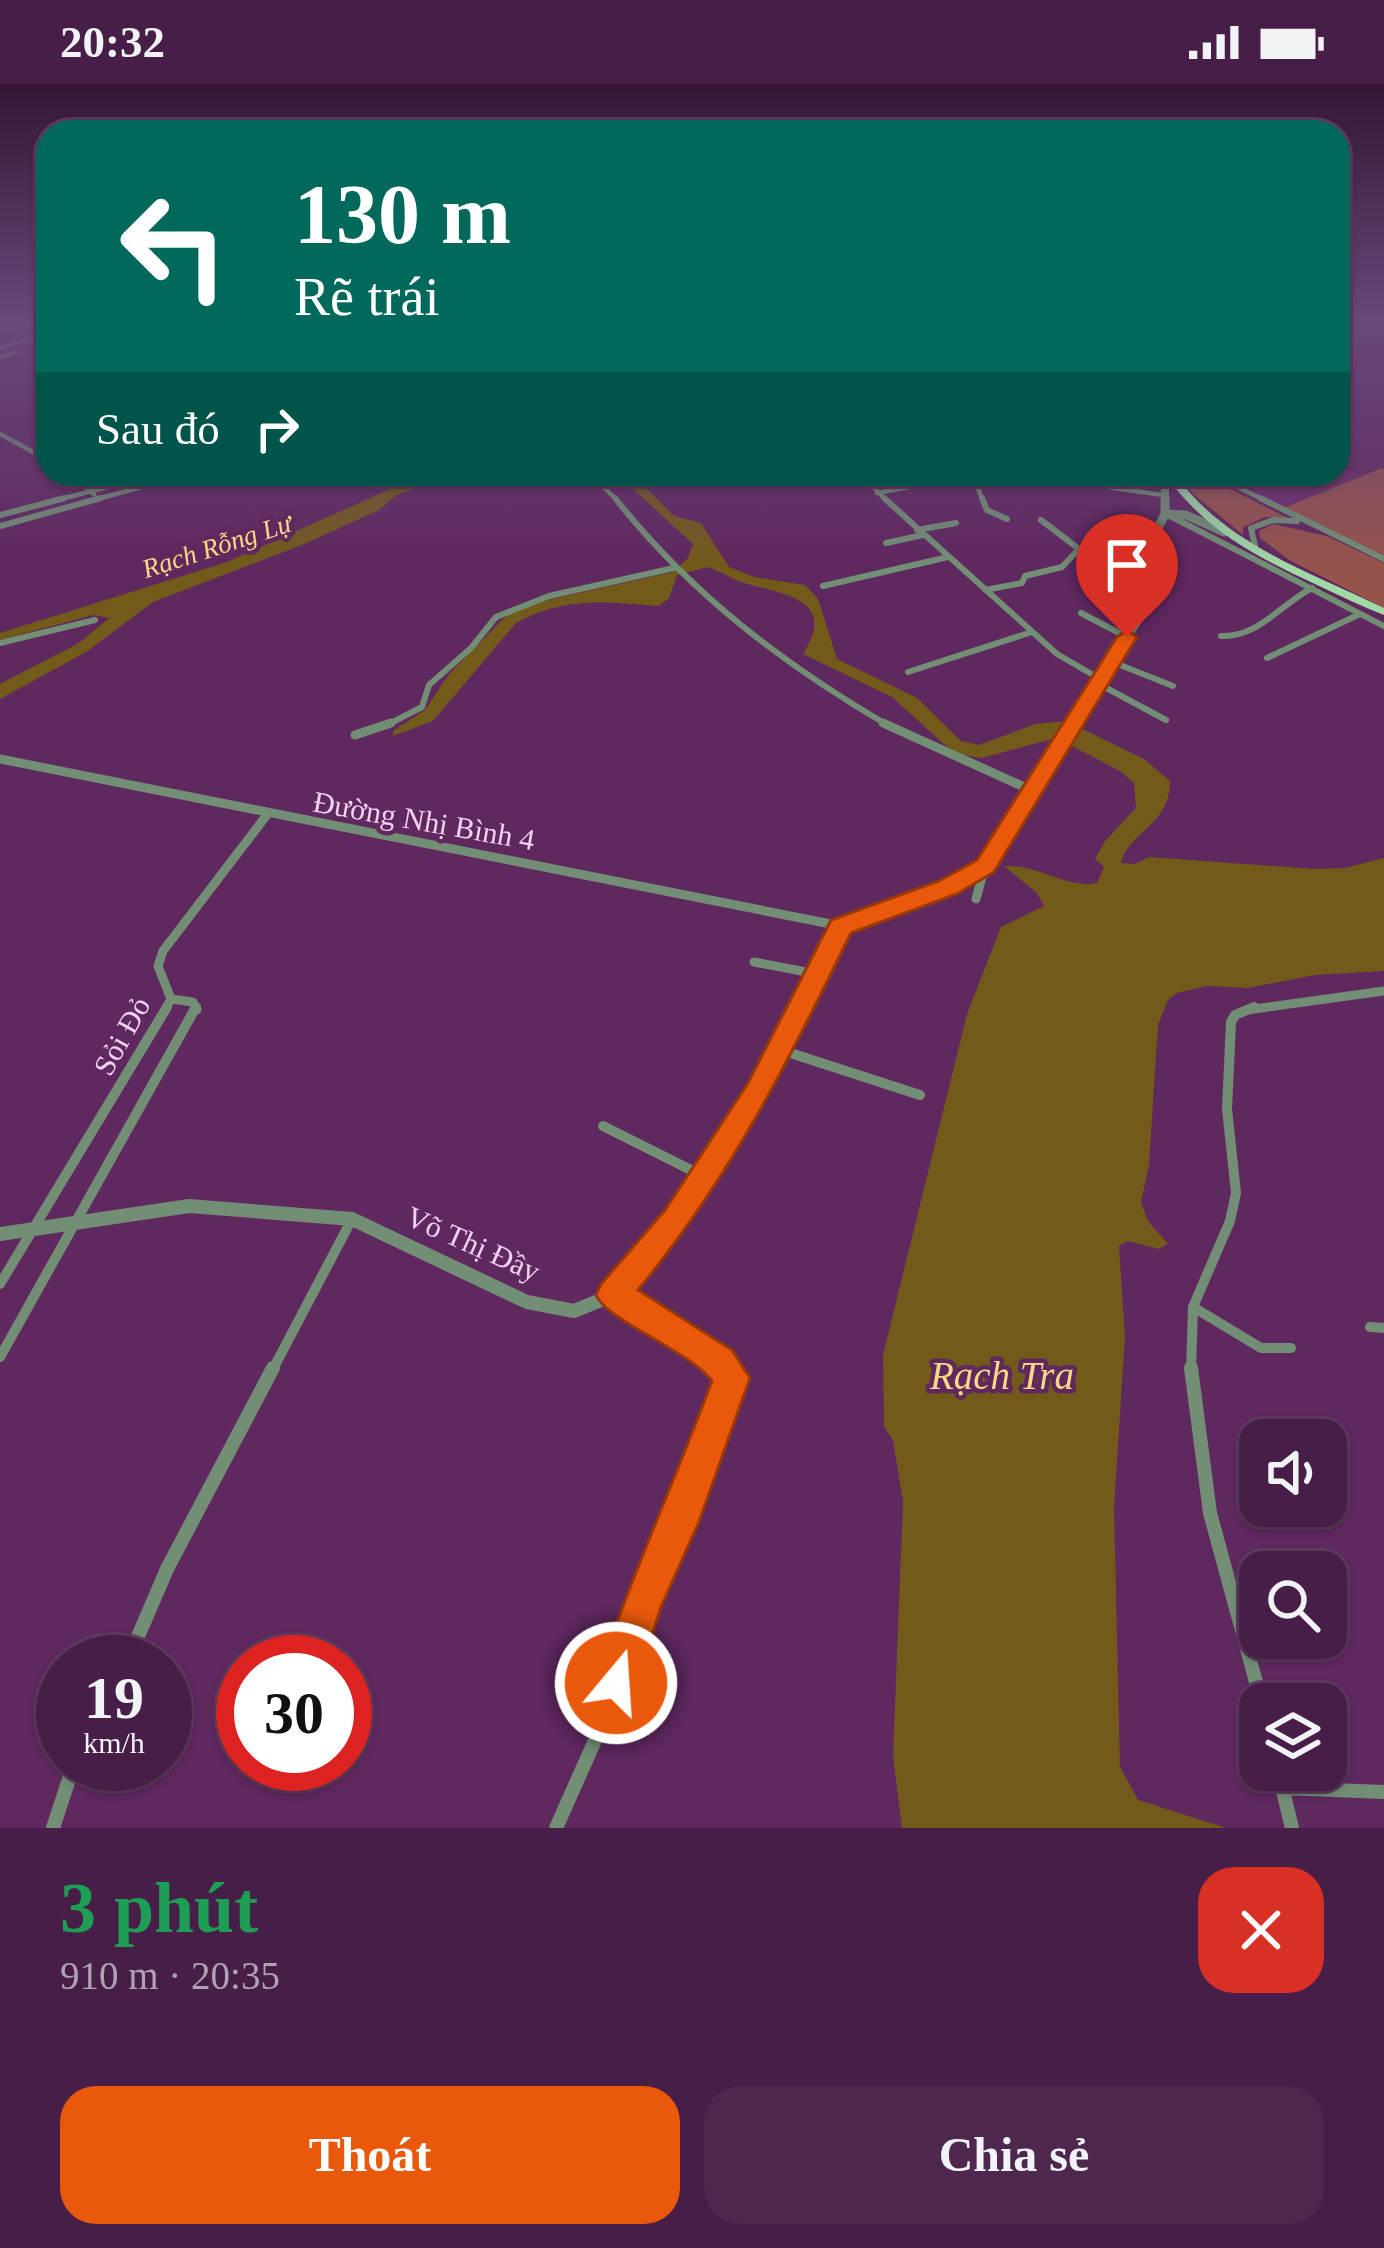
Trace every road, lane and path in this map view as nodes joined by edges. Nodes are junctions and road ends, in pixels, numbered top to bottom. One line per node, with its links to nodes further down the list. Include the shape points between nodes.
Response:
1 (0, 434): 2 (street)
2 (36, 454)
3 (84, 486): 16 (street)
4 (121, 486): 16 (street)
5 (135, 486): 16 (street)
6 (606, 486): 36 (street)
7 (871, 486): 15 (street)
8 (922, 486): 15 (street)
9 (977, 486): 18 (street)
10 (1106, 486): 17 (street)
11 (1165, 486): 17 (street)
12 (1177, 486): 27 (main road)
13 (1187, 486): 29 (main road)
14 (1234, 486): 25 (street)
15 (877, 493): 28 (street)
16 (94, 495): 19 (street); 26 (street)
17 (1163, 495): 20 (street)
18 (987, 510): 21 (street); 22 (street)
19 (0, 514)
20 (1165, 514): 27 (street); 33 (street); 38 (street)
21 (1007, 519)
22 (974, 520)
23 (1041, 520): 32 (street)
24 (956, 523): 28 (street)
25 (1306, 523): 31 (street, via 1264,520 1251,528); 35 (street)
26 (0, 526)
27 (1224, 532): 29 (main road)
28 (920, 533): 30 (street); 34 (street)
29 (1238, 537): 31 (main road)
30 (886, 543)
31 (1255, 546): 40 (main road)
32 (1079, 548): 33 (street); 39 (street, via 1062,566)
33 (1151, 549): 47 (street, via 1149,602)
34 (948, 557): 37 (street); 39 (street)
35 (1384, 559)
36 (677, 571): 55 (street, via 549,596 496,617 429,685 422,707); 57 (street, via 826,687 931,749)
37 (823, 586)
38 (1312, 588): 42 (street); 46 (street, via 1249,635)
39 (985, 590): 45 (street)
40 (1384, 612)
41 (1081, 613): 47 (street)
42 (1360, 614): 44 (street); 49 (street)
43 (95, 620): 48 (street)
44 (1384, 626)
45 (1032, 632): 51 (street); 52 (street)
46 (1221, 636)
47 (1127, 637): 50 (street)
48 (0, 643)
49 (1268, 658)
50 (1110, 661): 52 (street); 53 (street)
51 (908, 672)
52 (1098, 681): 54 (street); 57 (street)
53 (1172, 686)
54 (1166, 720)
55 (355, 735)
56 (0, 759): 58 (street, Đường Nhị Bình 4)
57 (1033, 791): 59 (street)
58 (266, 816): 61 (street, Đường Nhị Bình 4); 65 (street, Sỏi Đỏ, via 163,950 158,966)
59 (986, 866): 60 (street); 61 (street)
60 (976, 898)
61 (841, 926): 63 (street)
62 (754, 962): 63 (street)
63 (817, 974): 66 (street)
64 (1384, 991): 76 (street, via 1254,1007 1232,1018 1227,1109 1235,1203)
65 (171, 999): 71 (street, via 197,1010); 72 (street, Sỏi Đỏ)
66 (778, 1049): 67 (street); 69 (street)
67 (920, 1096)
68 (603, 1126): 69 (street)
69 (704, 1176): 75 (street)
70 (352, 1219): 71 (street, Võ Thị Đầy, via 189,1206); 75 (street, Võ Thị Đầy, via 527,1303 574,1311); 79 (street)
71 (71, 1221): 72 (street, Võ Thị Đầy); 78 (street)
72 (37, 1226): 73 (street); 74 (street, Sỏi Đỏ)
73 (0, 1234)
74 (0, 1284)
75 (613, 1295): 86 (street, via 666,1324 731,1378)
76 (1193, 1307): 77 (street, via 1261,1348); 80 (street, via 1191,1385 1210,1514)
77 (1291, 1348)
78 (0, 1358)
79 (139, 1635)
80 (1256, 1683)
81 (65, 1791): 85 (street)
82 (1284, 1791): 87 (street)
83 (1347, 1791): 84 (street)
84 (1384, 1792)
85 (53, 1828)
86 (556, 1828)
87 (1292, 1828)

